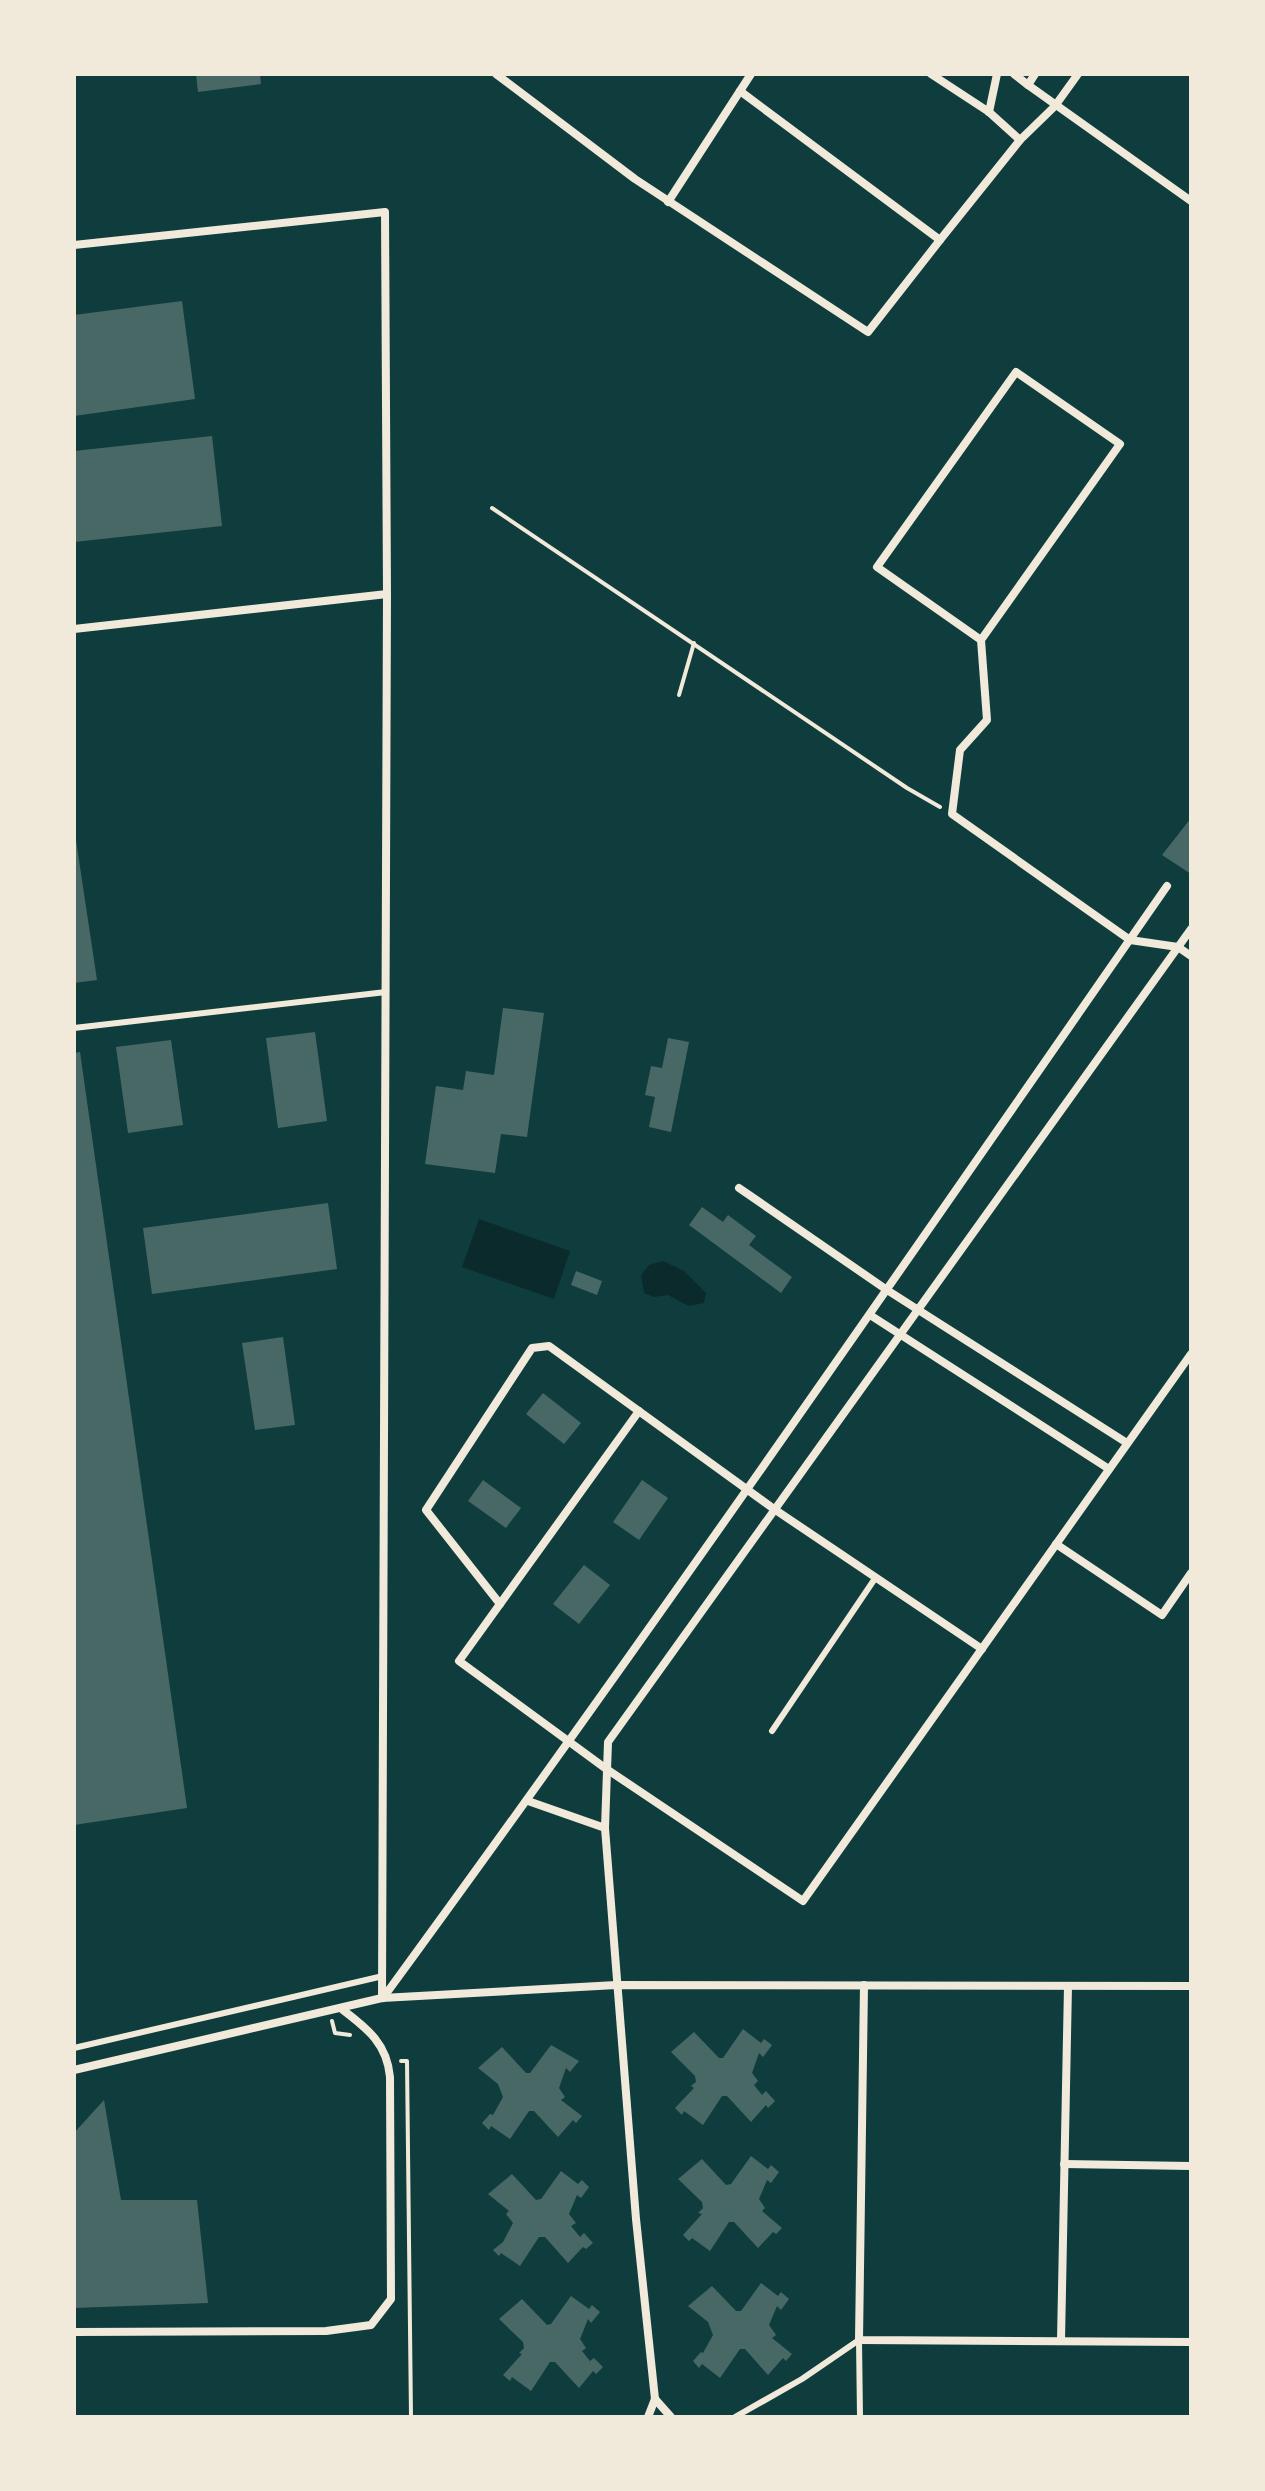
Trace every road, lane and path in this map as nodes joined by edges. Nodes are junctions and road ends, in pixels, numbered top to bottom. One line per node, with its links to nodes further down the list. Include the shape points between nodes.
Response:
1 (496, 74): 14 (street)
2 (751, 74): 9 (street)
3 (931, 74): 11 (street)
4 (997, 74): 11 (street)
5 (1014, 74): 8 (street)
6 (1035, 74): 8 (street)
7 (1078, 74): 10 (street)
8 (1028, 85): 10 (street)
9 (740, 91): 14 (street); 15 (street)
10 (1055, 106): 12 (street); 13 (street)
11 (989, 112): 12 (street)
12 (1020, 140): 15 (street)
13 (1191, 201)
14 (668, 202): 15 (street, via 868,332)
15 (940, 240)
16 (74, 245): 18 (street, via 385,212)
17 (492, 508): 21 (path)
18 (387, 594): 19 (street); 29 (street)
19 (74, 629)
20 (981, 640): 20 (street, via 1120,444 1016,372 877,567); 23 (street, via 987,720 960,750)
21 (694, 643): 22 (path); 23 (path)
22 (679, 695)
23 (952, 814): 26 (street)
24 (1167, 886): 26 (street)
25 (1191, 929): 27 (street)
26 (1130, 940): 27 (street); 32 (street)
27 (1178, 947): 28 (street); 33 (street)
28 (1191, 956)
29 (386, 992): 30 (lane); 52 (street)
30 (74, 1028)
31 (739, 1188): 32 (street)
32 (887, 1290): 33 (street); 34 (street)
33 (917, 1308): 35 (street); 38 (street)
34 (870, 1315): 35 (street); 40 (street)
35 (900, 1332): 39 (street); 41 (street)
36 (1191, 1354): 38 (street)
37 (639, 1411): 40 (street); 45 (street); 45 (street, via 549,1346 532,1348 426,1510)
38 (1127, 1443): 39 (street)
39 (1109, 1469): 42 (street)
40 (748, 1489): 41 (street); 48 (street)
41 (774, 1509): 44 (street); 49 (street, via 608,1742)
42 (1056, 1544): 43 (street, via 1162,1615); 46 (street)
43 (1191, 1573)
44 (876, 1577): 46 (street); 47 (lane)
45 (500, 1604): 48 (street, via 459,1661)
46 (982, 1649): 49 (street, via 803,1901)
47 (772, 1731)
48 (569, 1742): 49 (street); 50 (street)
49 (605, 1768): 51 (street)
50 (528, 1801): 51 (street); 57 (street)
51 (605, 1828): 53 (street)
52 (383, 1976): 57 (street); 59 (lane)
53 (616, 1985): 54 (street); 57 (street); 68 (street)
54 (864, 1985): 55 (street); 65 (street)
55 (1068, 1986): 56 (street); 62 (street)
56 (1191, 1986)
57 (382, 1998): 58 (street)
58 (343, 2010): 61 (street); 64 (street, via 371,2031 388,2056 390,2077 391,2299 371,2325 326,2331)
59 (74, 2048)
60 (395, 2062): 69 (path, via 407,2061)
61 (74, 2070)
62 (1064, 2164): 63 (street); 66 (street)
63 (1191, 2166)
64 (74, 2332)
65 (859, 2340): 66 (street); 72 (lane); 73 (lane)
66 (1061, 2340): 67 (street)
67 (1191, 2342)
68 (655, 2399): 70 (street); 71 (street)
69 (411, 2417)
70 (648, 2417)
71 (671, 2417)
72 (735, 2417)
73 (860, 2417)

